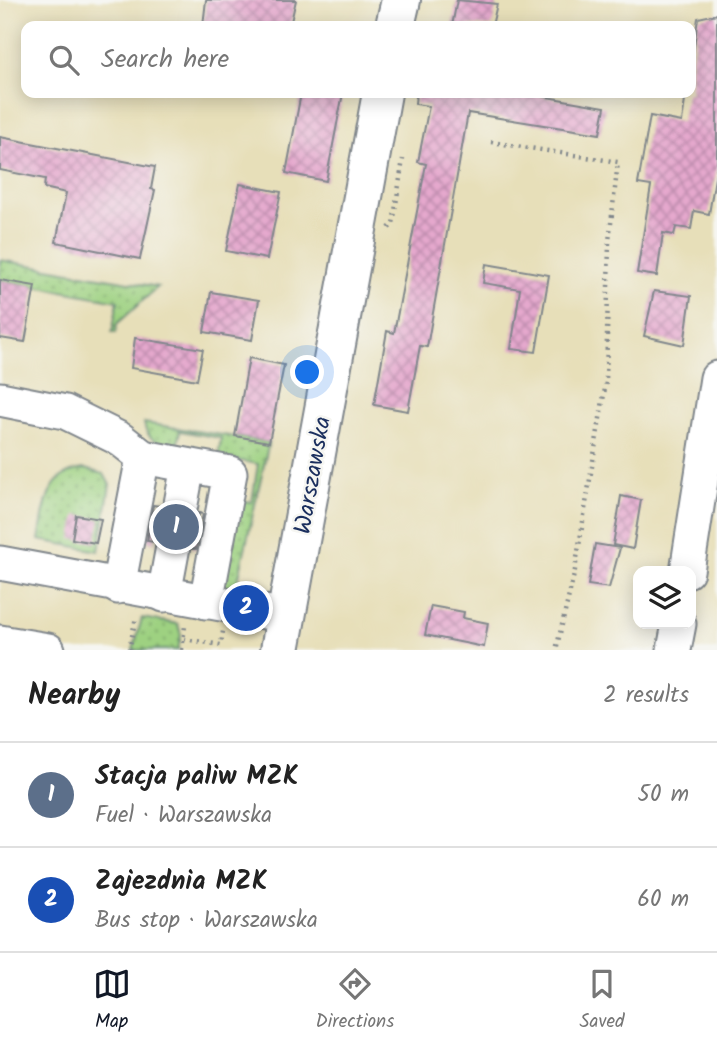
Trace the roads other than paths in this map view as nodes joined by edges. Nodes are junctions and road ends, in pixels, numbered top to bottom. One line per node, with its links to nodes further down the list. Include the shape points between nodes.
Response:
1 (401, 0): 2 (main road)
2 (396, 21)
3 (381, 98): 11 (main road, Warszawska)
4 (717, 378): 8 (street)
5 (0, 399): 6 (street, via 65,412)
6 (176, 464): 9 (street); 9 (street, via 230,473)
7 (0, 563): 9 (street)
8 (688, 566)
9 (183, 602): 11 (street)
10 (677, 629): 14 (street)
11 (283, 633)
12 (0, 642): 13 (street)
13 (48, 650)
14 (674, 650)

